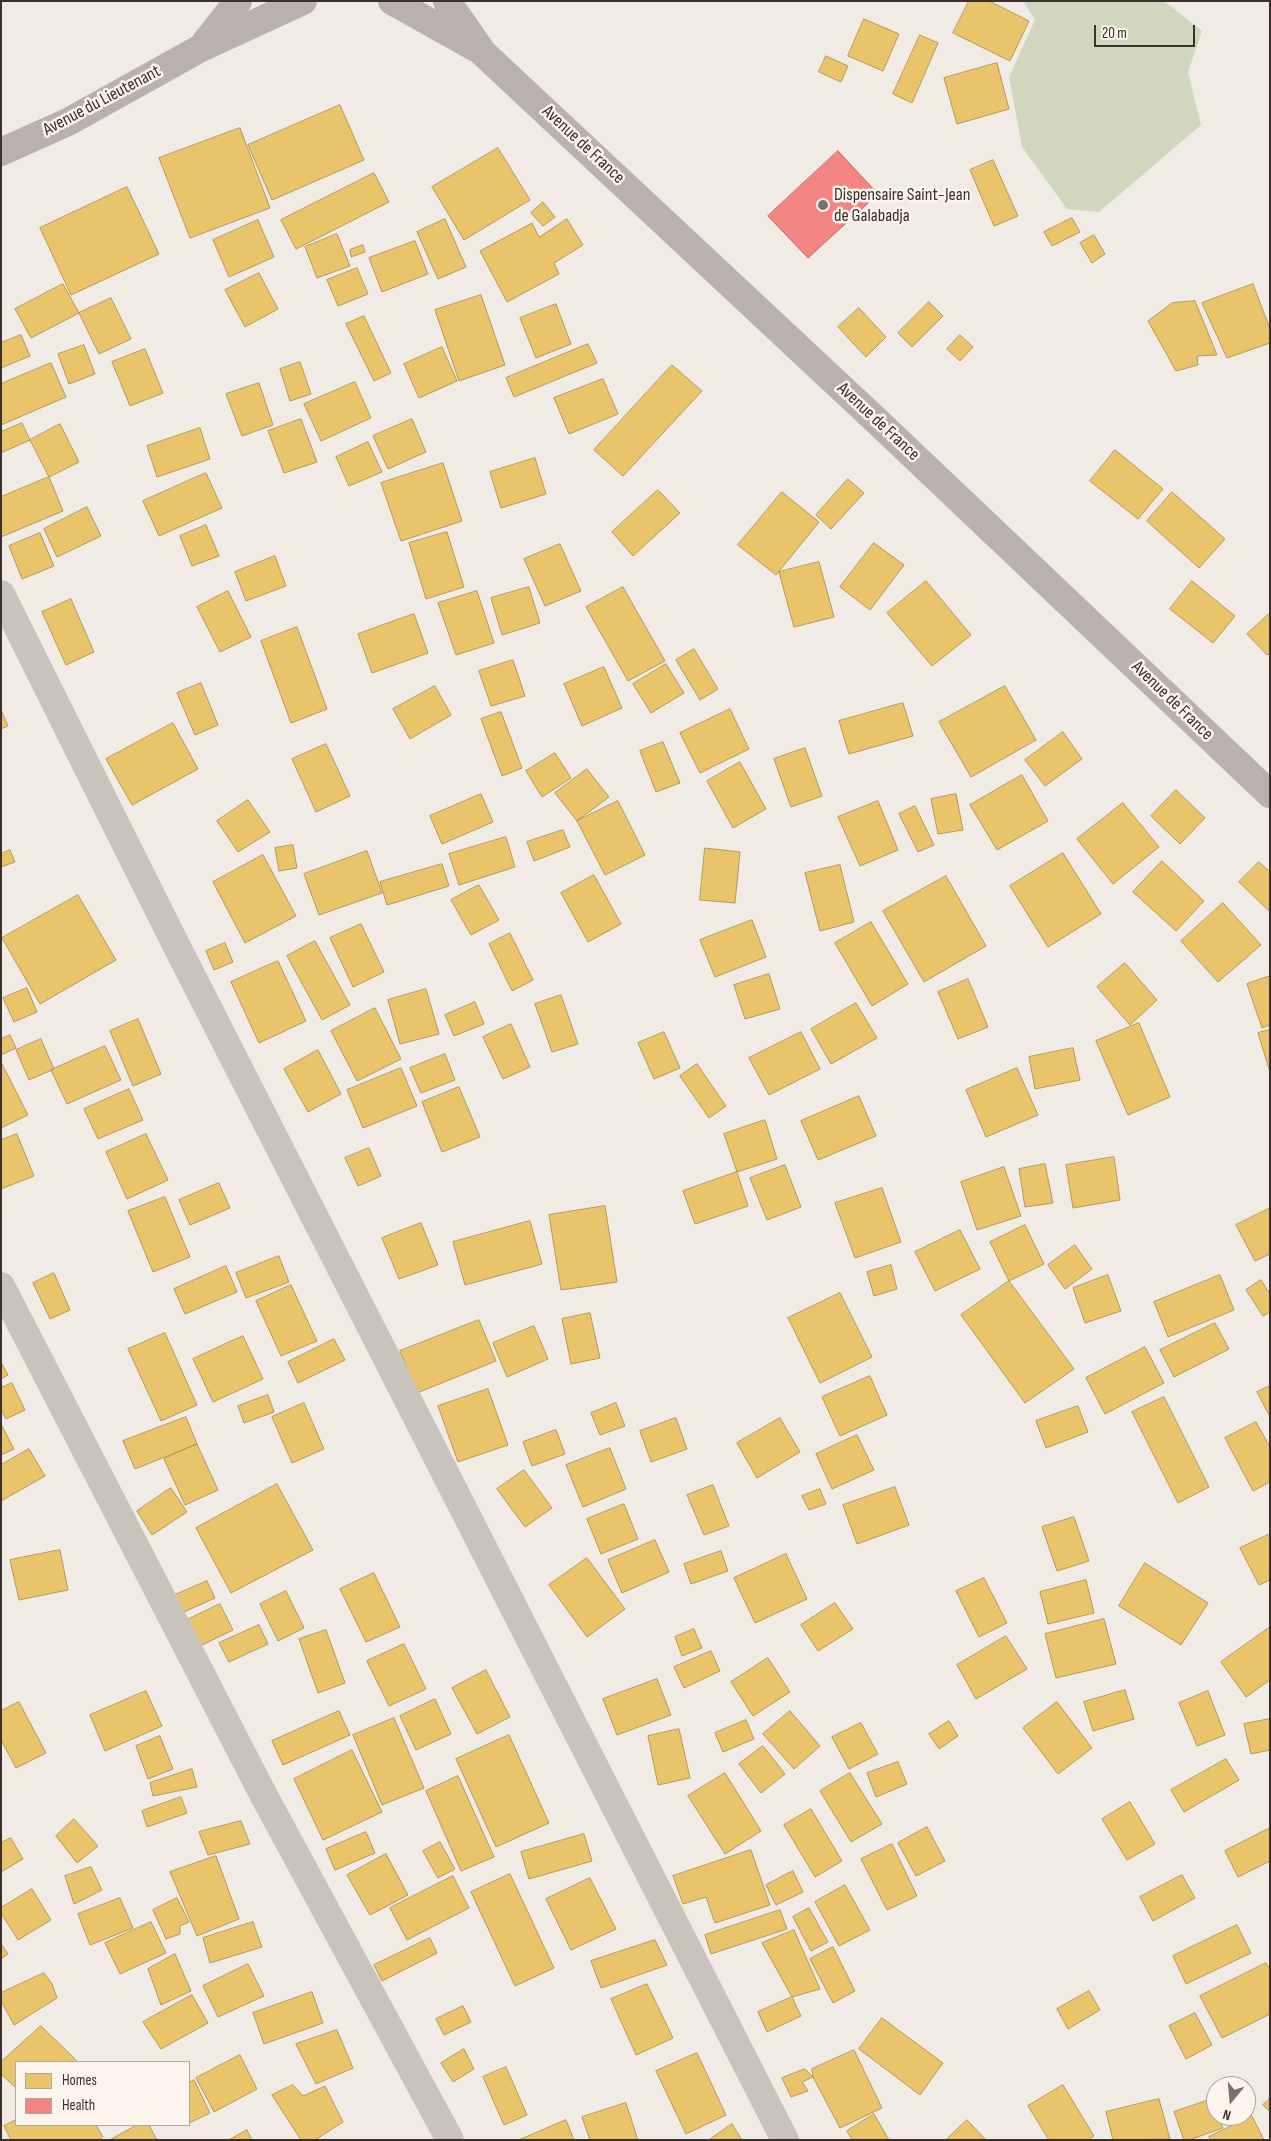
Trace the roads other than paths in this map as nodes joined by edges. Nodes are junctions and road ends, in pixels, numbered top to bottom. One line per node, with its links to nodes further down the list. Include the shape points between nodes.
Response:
1 (238, 1): 5 (main road, Avenue du Lieutenant)
2 (303, 1): 5 (main road, Avenue du Lieutenant)
3 (392, 1): 6 (main road, Avenue de France)
4 (447, 1): 6 (main road, Avenue de France)
5 (201, 48): 7 (main road, Avenue du Lieutenant, via 68,122)
6 (484, 53): 9 (main road, Avenue de France)
7 (1, 152)
8 (1, 594): 12 (street)
9 (1270, 794)
10 (1, 1286): 11 (street, via 263,1794)
11 (450, 2140)
12 (785, 2140)

